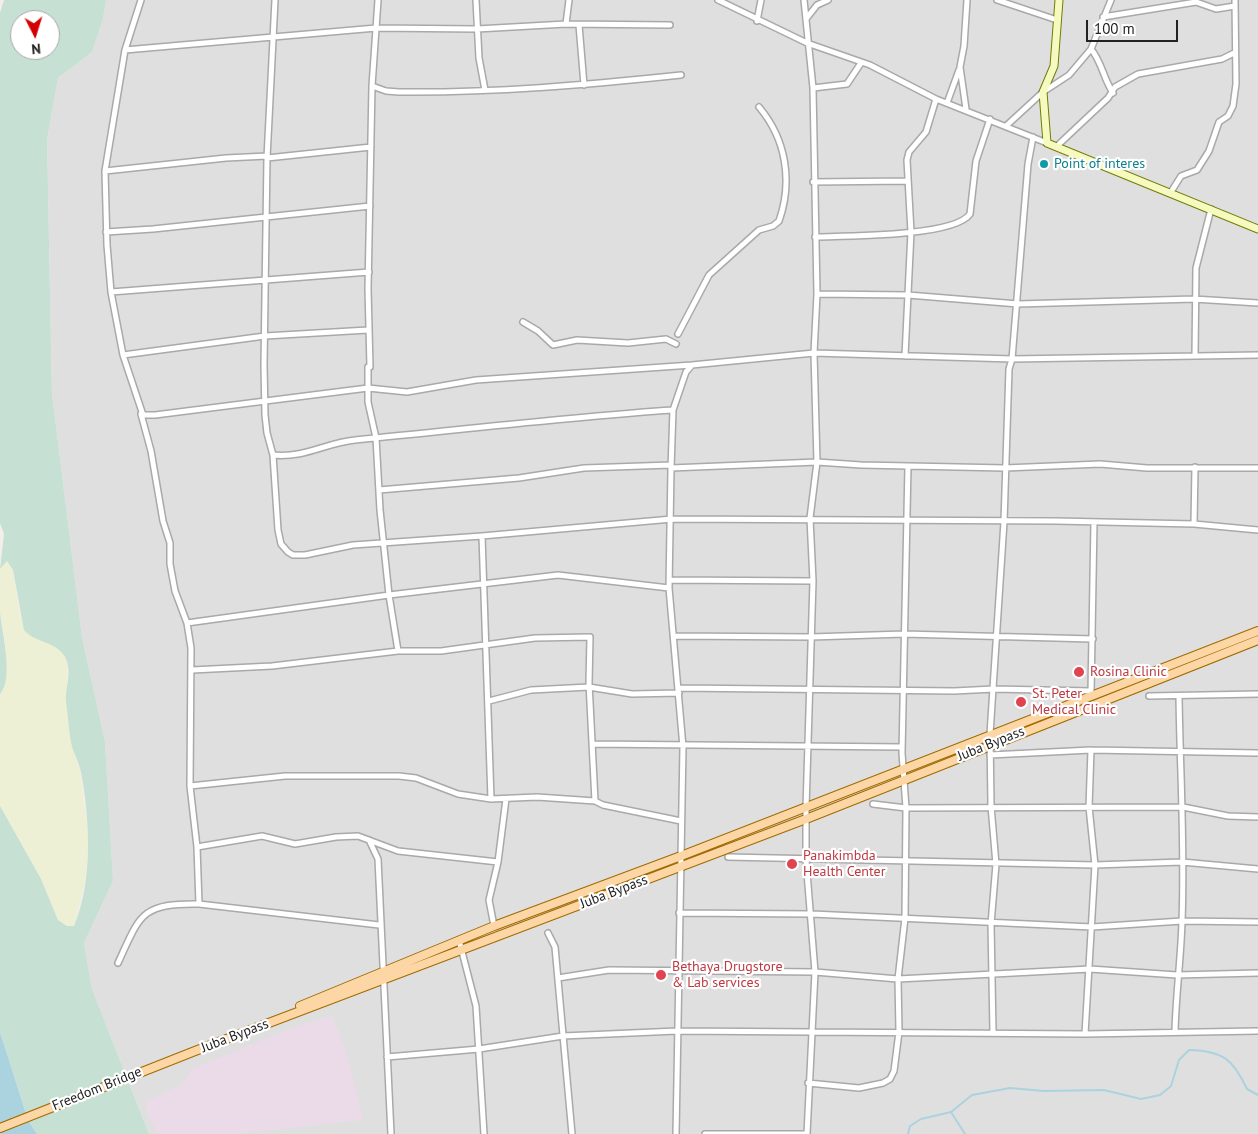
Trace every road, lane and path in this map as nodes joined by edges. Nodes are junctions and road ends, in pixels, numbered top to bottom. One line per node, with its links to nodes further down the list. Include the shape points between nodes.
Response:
1 (141, 0): 28 (street)
2 (275, 0): 25 (street)
3 (378, 0): 23 (street)
4 (476, 0): 24 (street)
5 (569, 0): 20 (street)
6 (718, 0): 14 (street)
7 (761, 0): 19 (street)
8 (804, 0): 17 (street)
9 (828, 0): 17 (street, via 817,5)
10 (967, 0): 31 (street)
11 (997, 0): 18 (street)
12 (1059, 0): 18 (street)
13 (1110, 0): 16 (street)
14 (726, 2): 19 (street)
15 (1235, 3): 16 (street, via 1216,9 1196,2); 29 (street)
16 (1104, 17): 27 (street)
17 (806, 19): 26 (street)
18 (1057, 20): 37 (street, via 1054,66)
19 (757, 21): 26 (street)
20 (566, 24): 21 (street); 24 (street)
21 (579, 25): 22 (street); 33 (street)
22 (670, 25)
23 (376, 28): 24 (street); 25 (street); 34 (street)
24 (477, 29): 36 (street)
25 (272, 38): 28 (street); 49 (street)
26 (808, 43): 30 (street); 35 (street)
27 (1091, 49): 37 (street, via 1069,75); 38 (street, via 1100,60 1104,80)
28 (125, 50): 50 (street)
29 (1234, 53): 38 (street, via 1222,59 1138,74 1115,87); 53 (street, via 1236,84 1233,106 1228,116 1219,122 1209,151 1197,170 1181,176)
30 (861, 63): 35 (street, via 847,84); 39 (street)
31 (960, 67): 40 (street); 42 (street)
32 (681, 75): 33 (street)
33 (584, 85): 36 (street)
34 (372, 86): 36 (street, via 399,92); 48 (street)
35 (814, 88): 52 (street)
36 (485, 90)
37 (1043, 92): 44 (street); 46 (street)
38 (1113, 93): 47 (street)
39 (936, 99): 40 (street); 51 (street, via 926,132 909,152)
40 (947, 104): 42 (street)
41 (758, 107): 71 (street, via 775,130 785,155 787,174 783,212 777,224 758,230 709,275)
42 (966, 109): 43 (street)
43 (990, 120): 44 (street); 59 (street, via 976,161 967,218 946,227)
44 (1006, 126): 45 (street)
45 (1033, 137): 46 (street); 67 (street, via 1028,164)
46 (1047, 142): 47 (street)
47 (1057, 146): 53 (street)
48 (371, 147): 49 (street); 54 (street)
49 (267, 157): 50 (street, via 226,158); 56 (street)
50 (105, 171): 58 (street)
51 (907, 181): 52 (street); 59 (street)
52 (813, 182): 60 (street)
53 (1171, 192): 55 (street)
54 (370, 206): 56 (street); 61 (street)
55 (1211, 210): 57 (street); 66 (street, via 1196,268)
56 (268, 216): 58 (street); 62 (street)
57 (1258, 229)
58 (106, 232): 63 (street)
59 (911, 232): 60 (street); 65 (street)
60 (814, 237): 64 (street)
61 (369, 272): 62 (street); 70 (street)
62 (266, 280): 63 (street); 72 (street)
63 (111, 292): 75 (street)
64 (817, 294): 65 (street); 74 (street)
65 (908, 295): 67 (street); 77 (street)
66 (1194, 299): 67 (street); 68 (street); 78 (street)
67 (1018, 304): 79 (street)
68 (1258, 304)
69 (523, 322): 73 (street, via 553,345 577,340 628,344 666,339)
70 (368, 330): 72 (street); 81 (street)
71 (678, 334)
72 (265, 336): 75 (street); 82 (street)
73 (676, 344)
74 (814, 354): 77 (street); 80 (street); 87 (street)
75 (123, 355): 84 (street)
76 (1258, 355): 78 (street)
77 (905, 356): 79 (street)
78 (1194, 356): 79 (street)
79 (1012, 359): 91 (street)
80 (692, 365): 81 (street, via 476,380 407,392); 83 (street, via 686,372)
81 (368, 388): 82 (street); 85 (street)
82 (265, 400): 84 (street, via 155,416); 86 (street, via 267,433)
83 (673, 410): 85 (street, via 549,419); 88 (street)
84 (141, 414): 108 (street, via 171,547 170,564 175,591)
85 (376, 438): 86 (street, via 348,441 312,453); 93 (street)
86 (273, 455): 102 (street, via 278,530 281,544 288,552 306,555)
87 (817, 462): 88 (street); 89 (street); 94 (street)
88 (671, 466): 93 (street, via 584,468 518,478); 95 (street)
89 (908, 466): 91 (street); 96 (street)
90 (1195, 467): 91 (street, via 1147,468 1100,464); 92 (street); 99 (street)
91 (1004, 468): 97 (street)
92 (1258, 468)
93 (379, 490): 102 (street)
94 (810, 518): 95 (street); 96 (street); 104 (street)
95 (672, 519): 101 (street); 103 (street)
96 (906, 520): 97 (street); 110 (street)
97 (1004, 522): 98 (street); 112 (street)
98 (1094, 522): 99 (street); 114 (street)
99 (1194, 524): 100 (street)
100 (1258, 530)
101 (482, 536): 102 (street); 105 (street)
102 (385, 542): 107 (street)
103 (670, 580): 104 (street); 106 (street)
104 (813, 580): 113 (street)
105 (485, 584): 106 (street, via 558,575); 107 (street); 116 (street)
106 (669, 588): 111 (street)
107 (389, 595): 108 (street); 117 (street)
108 (187, 623): 118 (street)
109 (1258, 631): 124 (main road, Juba Bypass)
110 (904, 634): 112 (street); 113 (street); 123 (street)
111 (674, 636): 113 (street); 122 (street)
112 (997, 636): 114 (street); 121 (street)
113 (811, 637): 120 (street)
114 (1093, 639): 124 (street)
115 (1258, 640): 131 (main road, Juba Bypass)
116 (486, 645): 117 (street, via 440,651); 119 (street, via 535,638 590,637); 128 (street)
117 (398, 651): 118 (street, via 272,666)
118 (192, 670): 141 (street)
119 (589, 686): 122 (street, via 632,694); 128 (street, via 531,690); 130 (street)
120 (808, 688): 122 (street); 123 (street); 133 (street)
121 (994, 688): 123 (street); 124 (street); 129 (street)
122 (679, 690): 132 (street)
123 (903, 691): 134 (street)
124 (1091, 693): 129 (main road, Juba Bypass)
125 (1258, 694): 127 (street)
126 (1149, 696): 127 (street)
127 (1179, 696): 136 (street)
128 (489, 701): 142 (street)
129 (990, 734): 131 (street); 139 (main road, Juba Bypass)
130 (592, 744): 132 (street); 144 (street)
131 (990, 744): 138 (street); 140 (main road, Juba Bypass)
132 (683, 747): 133 (street); 153 (street)
133 (807, 747): 134 (street); 149 (street)
134 (902, 747): 139 (street)
135 (1091, 750): 136 (street); 138 (street); 147 (street)
136 (1180, 752): 137 (street); 148 (street)
137 (1258, 753)
138 (990, 755): 146 (street)
139 (902, 768): 140 (street); 149 (main road, Juba Bypass)
140 (903, 779): 150 (street); 152 (main road, Juba Bypass)
141 (190, 786): 142 (street, via 285,776 390,775 416,778 458,794); 155 (street)
142 (491, 799): 143 (street)
143 (506, 799): 144 (street); 160 (street)
144 (595, 800): 153 (street, via 604,805)
145 (872, 804): 150 (street)
146 (991, 806): 147 (street); 150 (street); 162 (street)
147 (1089, 807): 148 (street); 163 (street)
148 (1183, 807): 151 (street, via 1228,816); 161 (street)
149 (806, 808): 152 (street); 156 (main road, Juba Bypass)
150 (906, 808): 159 (street)
151 (1258, 817)
152 (806, 819): 158 (street); 164 (main road, Juba Bypass)
153 (681, 821): 156 (street)
154 (369, 840): 155 (street, via 358,836 336,837 295,844 262,836); 160 (street, via 398,851); 173 (street, via 378,859)
155 (197, 847): 166 (street)
156 (681, 856): 164 (street); 174 (main road, Juba Bypass)
157 (728, 857): 158 (street)
158 (806, 860): 159 (street); 168 (street)
159 (906, 860): 162 (street); 169 (street)
160 (498, 862): 174 (street, via 489,900)
161 (1182, 862): 163 (street); 165 (street); 170 (street)
162 (996, 864): 163 (street); 172 (street)
163 (1095, 865): 175 (street)
164 (681, 867): 167 (street); 178 (main road, Juba Bypass)
165 (1258, 869)
166 (199, 904): 173 (street); 179 (street, via 174,904 152,909 143,915 134,926)
167 (679, 913): 168 (street); 180 (street)
168 (812, 914): 169 (street); 183 (street)
169 (905, 918): 172 (street); 188 (street)
170 (1182, 921): 171 (street); 175 (street); 186 (street)
171 (1258, 922)
172 (991, 924): 175 (street); 185 (street)
173 (379, 925): 182 (street)
174 (494, 926): 177 (main road, Juba Bypass)
175 (1092, 927): 181 (street)
176 (548, 933): 187 (street, via 555,947)
177 (459, 940): 178 (street); 182 (main road, Juba Bypass)
178 (462, 950): 189 (main road, Juba Bypass); 198 (street, via 476,1006)
179 (118, 963)
180 (678, 970): 183 (street); 187 (street, via 609,970); 191 (street)
181 (1090, 970): 185 (street); 186 (street); 196 (street)
182 (382, 971): 189 (street); 199 (main road, Juba Bypass)
183 (815, 972): 188 (street); 193 (street)
184 (1258, 973): 186 (street)
185 (992, 975): 188 (street); 195 (street)
186 (1177, 975): 192 (street)
187 (558, 978): 197 (street)
188 (898, 979): 194 (street)
189 (382, 980): 199 (main road, Juba Bypass); 200 (street)
190 (1258, 1030): 192 (street)
191 (676, 1031): 193 (street); 197 (street); 206 (street)
192 (1175, 1031): 196 (street)
193 (811, 1032): 194 (street); 201 (street)
194 (899, 1032): 195 (street); 201 (street, via 890,1079 859,1088)
195 (993, 1032): 196 (street)
196 (1085, 1034)
197 (563, 1036): 198 (street); 205 (street)
198 (479, 1049): 200 (street); 204 (street)
199 (195, 1051): 202 (main road, Freedom Bridge)
200 (387, 1057): 203 (street)
201 (808, 1083): 208 (street)
202 (0, 1128)
203 (391, 1134)
204 (484, 1134)
205 (572, 1134)
206 (676, 1134)
207 (705, 1134): 208 (street)
208 (807, 1134)

